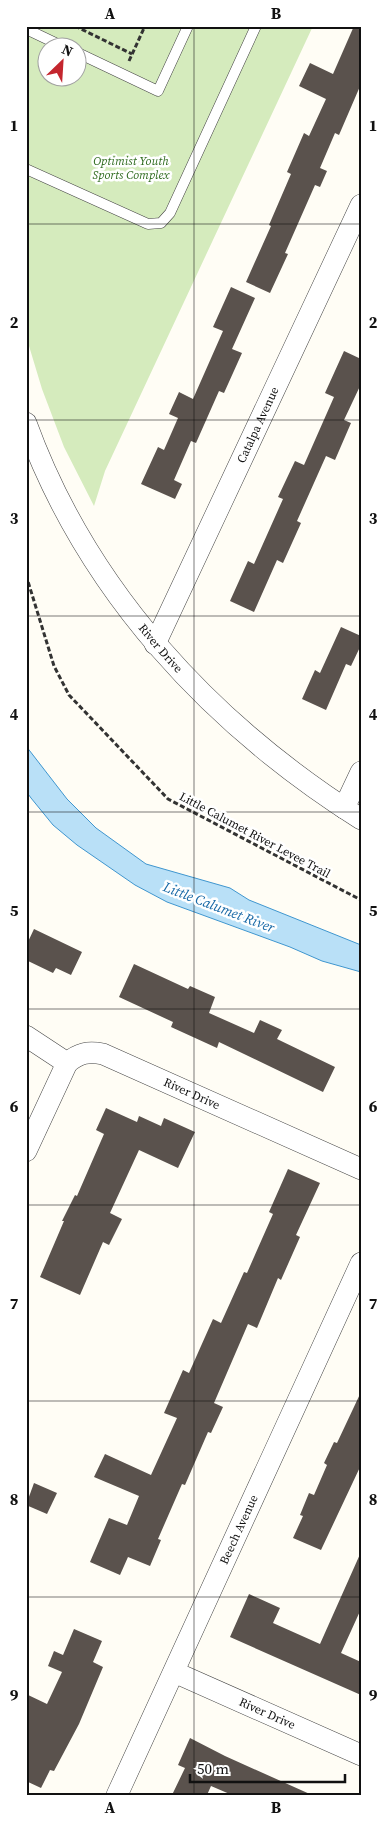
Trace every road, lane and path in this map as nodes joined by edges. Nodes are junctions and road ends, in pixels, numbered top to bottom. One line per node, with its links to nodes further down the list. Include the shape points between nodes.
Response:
1 (75, 26): 7 (path)
2 (145, 26): 7 (path)
3 (188, 26): 8 (lane, via 158,91)
4 (256, 26): 10 (lane, via 170,213 161,223 148,224)
5 (26, 28): 6 (lane)
6 (46, 38)
7 (132, 54): 9 (path)
8 (88, 58)
9 (128, 64)
10 (26, 169)
11 (361, 205): 14 (street, Catalpa Avenue)
12 (26, 422): 14 (street, River Drive, via 49,478 89,553)
13 (26, 575): 17 (path, Little Calumet River Levee Trail, via 54,666 69,695 168,799)
14 (155, 644): 16 (street, River Drive, via 201,694 241,730 291,771)
15 (361, 772): 16 (street)
16 (352, 814)
17 (361, 900)
18 (26, 1036): 19 (street)
19 (67, 1063): 20 (street); 21 (street, River Drive, via 76,1055 89,1052 103,1054)
20 (26, 1151)
21 (361, 1169)
22 (361, 1263): 23 (street, Beech Avenue)
23 (174, 1672): 24 (street, River Drive); 25 (street, Beech Avenue)
24 (361, 1755)
25 (118, 1795)

